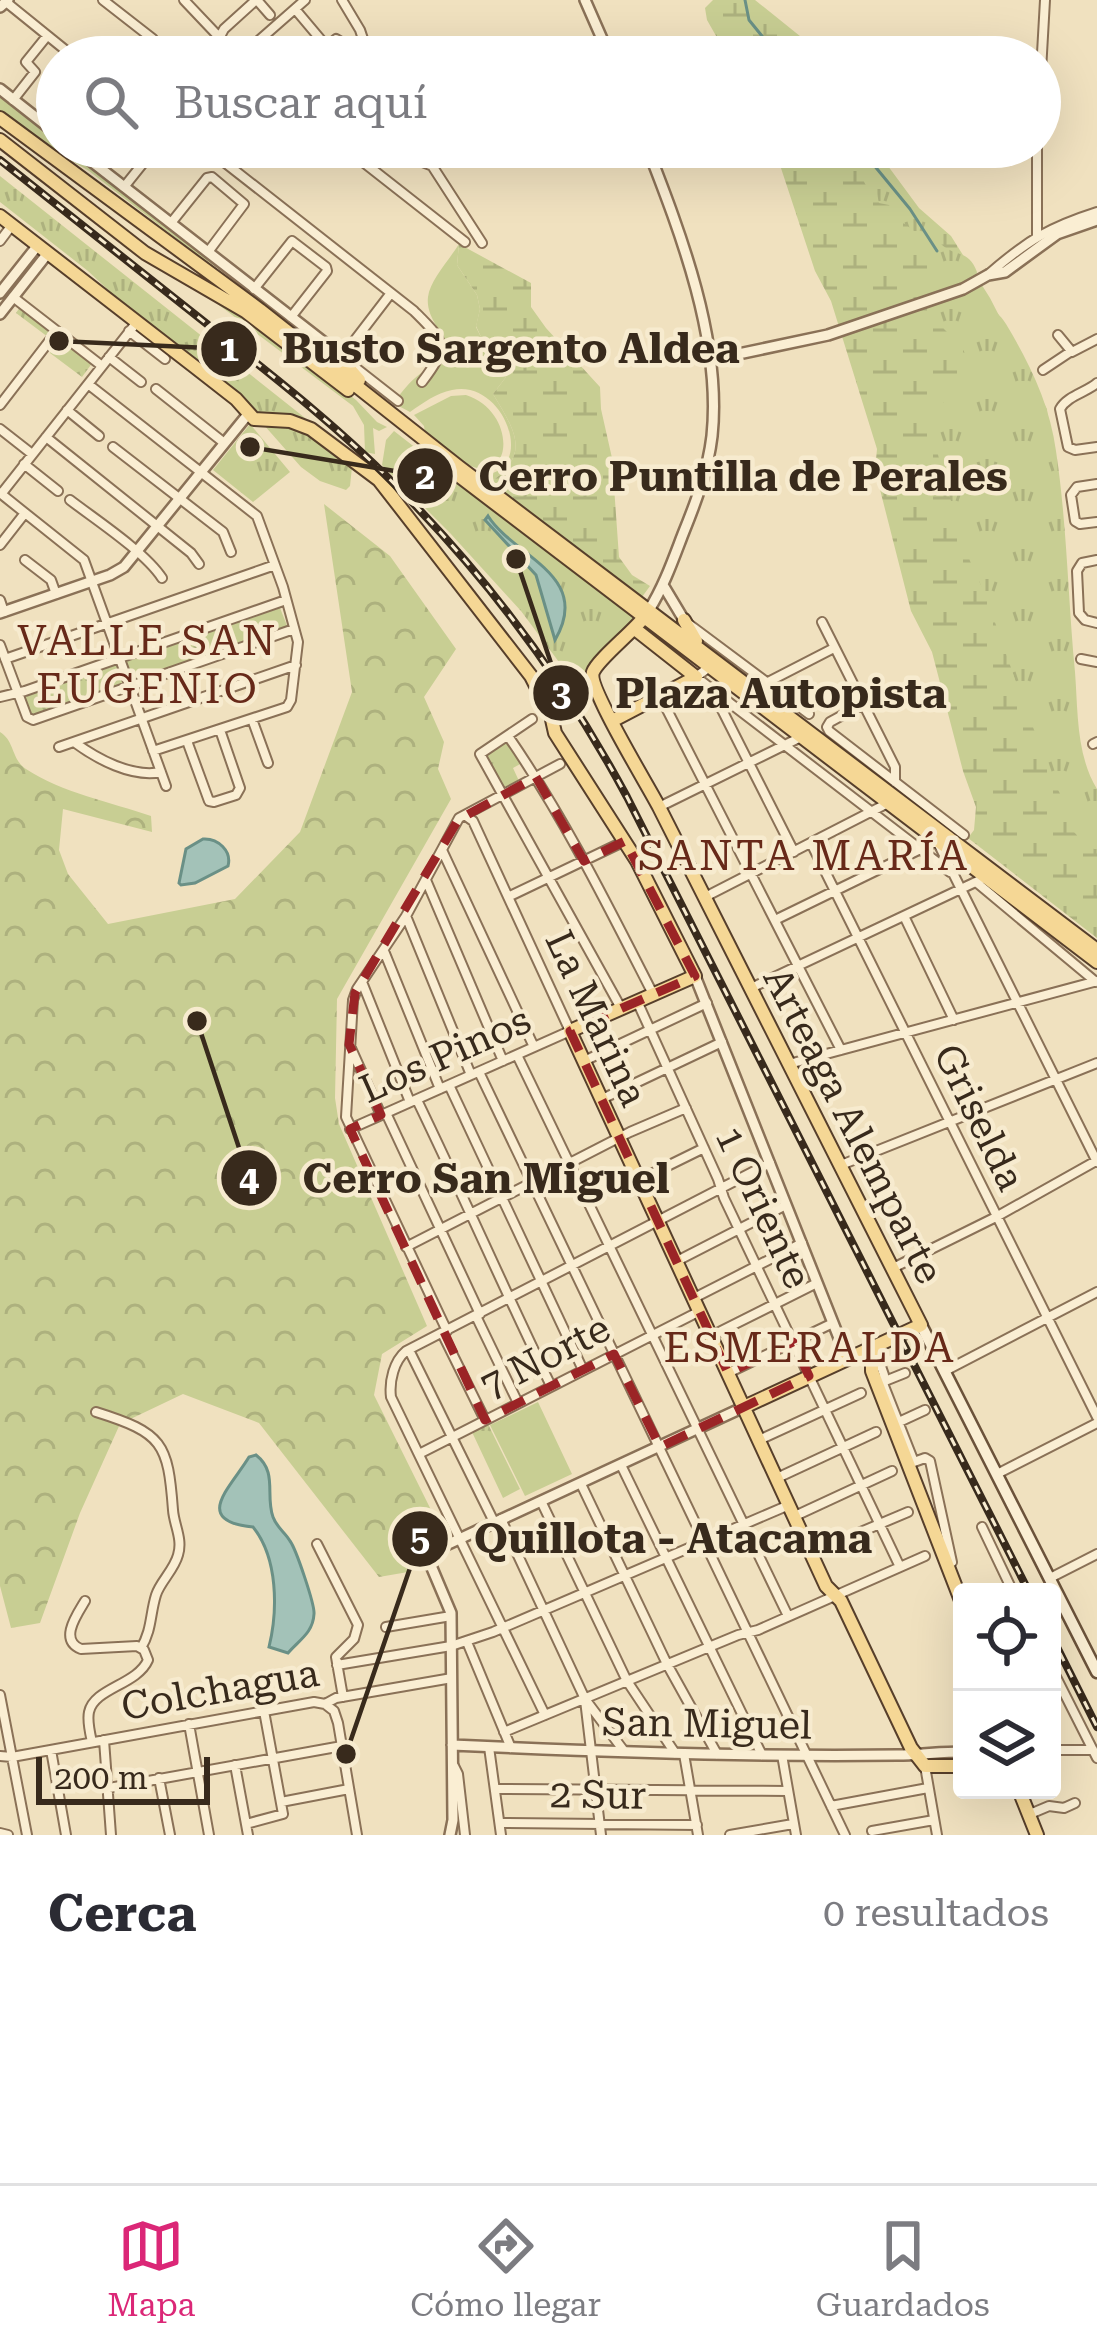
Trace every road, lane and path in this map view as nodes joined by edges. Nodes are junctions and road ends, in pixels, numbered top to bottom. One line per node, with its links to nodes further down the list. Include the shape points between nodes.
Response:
1 (104, 0): 12 (street)
2 (184, 0): 13 (street)
3 (256, 0): 10 (street); 14 (street)
4 (305, 0): 9 (street)
5 (342, 0): 17 (street)
6 (585, 0): 18 (street)
7 (1045, 0): 19 (street)
8 (5, 3): 11 (street)
9 (295, 8): 15 (street); 16 (street)
10 (270, 15)
11 (47, 36)
12 (150, 36)
13 (217, 36)
14 (220, 36)
15 (263, 36)
16 (317, 36)
17 (362, 36)
18 (601, 36)
19 (1043, 36)
20 (36, 50): 22 (street, via 26,62 35,73)
21 (0, 89): 22 (street)
22 (13, 100): 24 (street)
23 (0, 118): 26 (main road)
24 (36, 118)
25 (0, 140): 40 (main road)
26 (36, 145)
27 (68, 168): 38 (main road)
28 (102, 168): 35 (street)
29 (139, 168): 35 (street)
30 (232, 168): 51 (street)
31 (371, 168): 39 (street, via 460,238)
32 (433, 168): 39 (street)
33 (654, 168): 64 (street)
34 (1037, 168): 43 (street)
35 (124, 187): 41 (street)
36 (0, 216): 42 (main road)
37 (1097, 216): 43 (street); 48 (street)
38 (134, 217): 40 (main road, via 113,208); 75 (main road)
39 (468, 221): 45 (street)
40 (105, 223): 109 (main road, via 273,331)
41 (171, 224): 47 (street); 47 (street, via 209,176 244,204)
42 (12, 225): 44 (street); 46 (main road)
43 (1037, 236): 48 (street)
44 (0, 242)
45 (482, 243)
46 (43, 249): 50 (street); 52 (street); 55 (main road)
47 (208, 252): 49 (street)
48 (988, 275): 64 (street, via 837,332)
49 (254, 289): 54 (street); 54 (street, via 292,242 327,269)
50 (0, 292)
51 (391, 293): 62 (street); 68 (street, via 441,345)
52 (13, 297): 53 (street); 56 (street)
53 (0, 314)
54 (290, 317): 59 (street)
55 (133, 327): 61 (street); 63 (street); 77 (main road)
56 (57, 331): 65 (street); 74 (street)
57 (1058, 335): 60 (street)
58 (1097, 339): 60 (street)
59 (329, 347): 62 (street); 75 (main road)
60 (1070, 352): 66 (street)
61 (109, 357): 65 (street); 67 (street)
62 (342, 357): 73 (street)
63 (165, 358)
64 (710, 360): 104 (street, via 707,464)
65 (102, 366): 69 (street)
66 (1043, 370)
67 (141, 382)
68 (422, 382)
69 (88, 384): 76 (street); 86 (street)
70 (1094, 386): 72 (street); 83 (street, via 1060,409 1068,447)
71 (156, 389): 81 (street)
72 (1097, 399)
73 (398, 401)
74 (0, 405)
75 (384, 408): 109 (main road)
76 (67, 410): 79 (street); 80 (street)
77 (251, 416): 81 (street); 161 (main road, via 311,429 379,480 531,676 555,733)
78 (0, 429): 84 (street)
79 (99, 436)
80 (46, 437): 84 (street); 94 (street)
81 (223, 442): 86 (street)
82 (113, 447): 90 (street)
83 (1097, 447)
84 (32, 454): 85 (street)
85 (24, 464): 88 (street); 89 (street)
86 (200, 471): 90 (street); 101 (street, via 256,514)
87 (1097, 484): 93 (street, via 1071,493 1075,521)
88 (58, 491)
89 (1, 493): 92 (street)
90 (178, 498): 94 (street); 97 (street, via 224,534)
91 (70, 500): 96 (street)
92 (26, 513): 95 (street); 103 (street, via 83,558)
93 (1097, 522)
94 (157, 526): 96 (street); 100 (street)
95 (1, 541)
96 (136, 552): 102 (street); 103 (street, via 120,570)
97 (231, 552)
98 (25, 560): 105 (street)
99 (1097, 560): 112 (street, via 1078,567 1079,611)
100 (199, 564)
101 (275, 565): 107 (street); 113 (street)
102 (162, 578)
103 (92, 581): 105 (street); 113 (street)
104 (663, 585): 109 (street); 110 (street)
105 (56, 593): 108 (street)
106 (0, 599): 108 (street)
107 (286, 600): 114 (street); 118 (street)
108 (2, 612)
109 (643, 620): 117 (main road); 123 (main road); 125 (main road); 138 (main road, Arteaga Alemparte, via 592,673)
110 (684, 620): 117 (main road); 124 (street)
111 (821, 622): 116 (street)
112 (1097, 622)
113 (107, 623): 118 (street); 119 (street)
114 (294, 629): 122 (street); 127 (street)
115 (0, 645): 119 (street)
116 (835, 647): 126 (street); 132 (street)
117 (704, 652): 124 (main road)
118 (119, 658): 127 (street); 129 (street)
119 (5, 659): 129 (street)
120 (1081, 659): 121 (street)
121 (1097, 662)
122 (296, 664): 135 (street); 136 (street, via 289,705)
123 (708, 668): 125 (street); 141 (main road)
124 (739, 671): 126 (street); 133 (main road)
125 (696, 677): 128 (street); 130 (main road)
126 (766, 682): 133 (street)
127 (129, 686): 129 (street, via 31,720); 135 (street)
128 (712, 690): 144 (street); 148 (street)
129 (18, 691): 131 (street)
130 (660, 696): 138 (main road); 152 (street)
131 (0, 697)
132 (863, 704): 154 (street, via 897,770); 154 (street, via 826,727)
133 (786, 705): 134 (street); 154 (main road)
134 (808, 714)
135 (140, 719): 143 (street); 146 (street)
136 (252, 719): 139 (street); 147 (street)
137 (532, 719): 140 (street)
138 (612, 721): 156 (main road, Arteaga Alemparte)
139 (220, 730): 142 (street); 142 (street, via 240,792 210,802)
140 (508, 736): 151 (street); 155 (street, via 480,754)
141 (801, 737): 144 (street); 154 (main road)
142 (187, 741): 146 (street)
143 (74, 742): 145 (street); 150 (street, via 103,761)
144 (784, 746): 148 (street); 157 (street)
145 (59, 747)
146 (153, 752): 150 (street)
147 (268, 763)
148 (749, 763): 152 (street); 165 (street)
149 (560, 764): 151 (street)
150 (161, 772): 153 (street)
151 (536, 777): 155 (street); 166 (street)
152 (705, 784): 156 (street); 167 (street)
153 (166, 786)
154 (891, 792): 157 (street); 159 (street); 160 (main road); 181 (main road)
155 (502, 794): 158 (street); 169 (street)
156 (659, 807): 175 (main road, Arteaga Alemparte)
157 (871, 813): 162 (street); 163 (street)
158 (466, 816): 164 (street); 174 (street, La Marina)
159 (964, 836)
160 (937, 841): 163 (street); 168 (street); 171 (main road)
161 (626, 842): 166 (street); 184 (main road)
162 (811, 843): 165 (street); 172 (street, Griselda)
163 (918, 849): 168 (street); 172 (street)
164 (442, 850): 170 (street); 199 (street)
165 (794, 852): 167 (street)
166 (584, 861): 169 (street); 188 (street)
167 (751, 873): 175 (street); 178 (street)
168 (952, 873): 173 (street)
169 (549, 878): 174 (street); 192 (street)
170 (425, 880): 176 (street); 202 (street)
171 (980, 880): 173 (street); 182 (main road); 186 (street)
172 (834, 890): 178 (street); 179 (street, Griselda)
173 (959, 890): 177 (street); 191 (street)
174 (508, 897): 195 (street, La Marina)
175 (705, 897): 187 (main road, Arteaga Alemparte)
176 (406, 916): 180 (street); 207 (street)
177 (904, 916): 179 (street); 193 (street)
178 (775, 920): 183 (street)
179 (858, 938): 183 (street); 196 (street, Griselda)
180 (384, 950): 185 (street); 209 (street)
181 (1097, 950)
182 (1097, 962)
183 (798, 966): 187 (street); 200 (street)
184 (695, 976): 188 (main road, Los Pinos); 190 (street)
185 (362, 982): 198 (street, via 352,1000); 211 (street)
186 (1097, 982): 191 (street)
187 (751, 988): 205 (main road, Arteaga Alemparte)
188 (653, 994): 189 (main road, Los Pinos)
189 (637, 1001): 192 (main road, Los Pinos); 194 (street, 1 Oriente)
190 (706, 1003): 194 (street); 197 (street)
191 (1016, 1004): 193 (street); 208 (street)
192 (621, 1008): 195 (main road, Los Pinos)
193 (954, 1021): 196 (street)
194 (650, 1030): 203 (street); 206 (street, 1 Oriente)
195 (570, 1031): 199 (street, Los Pinos); 203 (main road, La Marina)
196 (905, 1034): 200 (street); 214 (street, Griselda)
197 (722, 1042): 206 (street); 220 (street)
198 (349, 1044): 213 (street); 215 (street)
199 (534, 1047): 201 (street, Los Pinos)
200 (841, 1050): 205 (street)
201 (517, 1055): 202 (street, Los Pinos); 219 (street)
202 (503, 1061): 207 (street, Los Pinos)
203 (584, 1061): 210 (main road, La Marina)
204 (1097, 1063): 208 (street)
205 (789, 1064): 221 (main road, Arteaga Alemparte)
206 (667, 1068): 210 (street); 212 (street, 1 Oriente)
207 (475, 1073): 209 (street, Los Pinos); 223 (street)
208 (1055, 1081): 214 (street); 218 (street)
209 (445, 1087): 211 (street, Los Pinos); 225 (street)
210 (602, 1100): 216 (main road, La Marina)
211 (413, 1101): 213 (street, Los Pinos); 227 (street)
212 (686, 1108): 216 (street); 217 (street, 1 Oriente)
213 (383, 1114): 215 (street, Los Pinos); 230 (street)
214 (949, 1123): 221 (street); 228 (street, Griselda)
215 (350, 1129): 234 (street)
216 (620, 1137): 219 (street); 222 (main road, La Marina)
217 (704, 1148): 222 (street); 224 (street, 1 Oriente)
218 (1097, 1161): 228 (street)
219 (570, 1163): 223 (street); 233 (street)
220 (770, 1163): 224 (street); 226 (street)
221 (841, 1165): 238 (main road, Arteaga Alemparte)
222 (639, 1180): 229 (main road, La Marina)
223 (532, 1182): 225 (street); 236 (street)
224 (721, 1189): 229 (street); 231 (street, 1 Oriente)
225 (502, 1198): 227 (street); 239 (street)
226 (787, 1204): 231 (street); 232 (street)
227 (472, 1214): 230 (street); 242 (street)
228 (996, 1217): 238 (street); 246 (street, Griselda)
229 (658, 1221): 233 (street); 235 (main road, La Marina)
230 (441, 1229): 234 (street); 245 (street)
231 (739, 1229): 235 (street); 237 (street, 1 Oriente)
232 (802, 1244): 237 (street, 7 Norte); 240 (street)
233 (610, 1246): 236 (street); 250 (street)
234 (406, 1247): 249 (street)
235 (676, 1261): 244 (main road, La Marina)
236 (572, 1266): 239 (street); 255 (street)
237 (757, 1266): 243 (street, 1 Oriente); 244 (street, 7 Norte)
238 (892, 1268): 248 (main road, Arteaga Alemparte)
239 (541, 1282): 242 (street); 257 (street)
240 (817, 1282): 243 (street); 247 (street)
241 (1097, 1292): 246 (street)
242 (510, 1298): 245 (street); 264 (street)
243 (775, 1304): 251 (street); 252 (street, 1 Oriente)
244 (697, 1305): 250 (street, 7 Norte); 251 (main road, La Marina)
245 (477, 1315): 249 (street); 266 (street)
246 (1047, 1319): 259 (street); 272 (street, Griselda)
247 (833, 1322): 252 (street); 256 (street)
248 (921, 1325): 253 (main road); 259 (main road, Arteaga Alemparte)
249 (444, 1332): 254 (street); 271 (street)
250 (652, 1335): 255 (street, 7 Norte); 274 (street)
251 (711, 1336): 260 (main road, La Marina)
252 (793, 1342): 260 (street); 262 (street, 1 Oriente)
253 (872, 1347): 256 (main road); 258 (main road); 263 (street)
254 (410, 1350): 276 (street); 280 (street, via 398,1361 390,1393)
255 (614, 1354): 257 (street, 7 Norte); 278 (street)
256 (850, 1356): 258 (main road); 262 (main road)
257 (584, 1370): 264 (street, 7 Norte)
258 (872, 1371): 304 (main road)
259 (945, 1371): 283 (main road, Arteaga Alemparte)
260 (728, 1373): 267 (main road, La Marina)
261 (904, 1373): 263 (street)
262 (809, 1376): 267 (main road); 268 (street, 1 Oriente)
263 (885, 1381): 273 (street)
264 (551, 1386): 266 (street, 7 Norte)
265 (861, 1393): 268 (street)
266 (518, 1403): 271 (street, 7 Norte)
267 (744, 1407): 274 (street); 277 (main road, La Marina)
268 (825, 1410): 277 (street); 279 (street, 1 Oriente)
269 (925, 1410): 273 (street)
270 (96, 1412): 319 (street, via 151,1437 170,1468 181,1546)
271 (485, 1420): 276 (street, 7 Norte)
272 (1097, 1420): 283 (street)
273 (899, 1422): 305 (street, via 914,1462 928,1458)
274 (698, 1429): 278 (street); 291 (street)
275 (876, 1432): 279 (street)
276 (452, 1437): 280 (street, 7 Norte); 290 (street)
277 (759, 1440): 284 (main road, La Marina)
278 (660, 1447): 281 (street); 295 (street)
279 (843, 1448): 284 (street); 286 (street, 1 Oriente)
280 (418, 1454): 294 (street)
281 (621, 1466): 285 (street); 300 (street)
282 (892, 1472): 286 (street)
283 (997, 1474): 303 (main road, Arteaga Alemparte)
284 (777, 1478): 288 (main road, La Marina)
285 (581, 1484): 287 (street); 302 (street)
286 (861, 1486): 288 (street); 292 (street, 1 Oriente)
287 (541, 1502): 290 (street); 307 (street)
288 (792, 1510): 291 (street); 297 (main road, La Marina)
289 (908, 1512): 292 (street)
290 (497, 1521): 294 (street); 310 (street)
291 (744, 1524): 295 (street); 312 (street)
292 (879, 1524): 297 (street); 301 (street, 1 Oriente)
293 (982, 1527): 306 (street)
294 (459, 1538): 311 (street, via 429,1555); 314 (street)
295 (706, 1541): 300 (street); 315 (street)
296 (316, 1544): 321 (street, via 358,1624)
297 (812, 1553): 308 (main road, La Marina)
298 (1097, 1554): 303 (street)
299 (925, 1556): 301 (street)
300 (666, 1558): 302 (street); 318 (street)
301 (900, 1568): 308 (street)
302 (625, 1576): 307 (street); 320 (street)
303 (1050, 1578): 322 (main road, Arteaga Alemparte)
304 (954, 1583)
305 (960, 1583)
306 (1009, 1583)
307 (585, 1593): 310 (street); 324 (street)
308 (835, 1595): 312 (street); 354 (main road, La Marina)
309 (85, 1601): 319 (street, via 69,1635 74,1646)
310 (544, 1611): 314 (street); 328 (street)
311 (451, 1616): 313 (street); 317 (street)
312 (788, 1616): 315 (street)
313 (386, 1627)
314 (504, 1628): 316 (street); 331 (street)
315 (748, 1632): 318 (street); 350 (street)
316 (466, 1642): 317 (street); 333 (street)
317 (451, 1646): 321 (street); 323 (street)
318 (708, 1647): 320 (street); 348 (street)
319 (141, 1648): 335 (street, via 144,1669 91,1706)
320 (667, 1664): 324 (street); 345 (street)
321 (337, 1665): 327 (street)
322 (1097, 1672)
323 (452, 1678): 327 (street, Colchagua); 336 (street)
324 (627, 1681): 328 (street); 344 (street)
325 (1061, 1687): 347 (street)
326 (0, 1695): 352 (street)
327 (343, 1697): 329 (street, Colchagua)
328 (585, 1699): 331 (street); 342 (street); 343 (street)
329 (325, 1704): 330 (street, Colchagua); 337 (street, via 336,1715)
330 (264, 1711): 332 (street, Colchagua); 353 (street)
331 (544, 1715): 333 (street)
332 (189, 1724): 334 (street, Colchagua); 358 (street)
333 (504, 1732): 339 (street)
334 (104, 1740): 335 (street, Colchagua); 360 (street)
335 (92, 1742): 340 (street, Colchagua)
336 (452, 1745): 338 (street, San Miguel); 355 (street)
337 (342, 1746): 353 (street); 362 (street)
338 (488, 1747): 339 (street, San Miguel); 363 (street)
339 (511, 1748): 342 (street, San Miguel)
340 (51, 1750): 352 (street, Colchagua); 381 (street)
341 (1061, 1751): 347 (street)
342 (590, 1752): 343 (street, San Miguel); 364 (street)
343 (625, 1752): 344 (street, San Miguel)
344 (680, 1753): 345 (street, San Miguel); 365 (street)
345 (717, 1754): 348 (street, San Miguel)
346 (953, 1754): 354 (street, San Miguel)
347 (1095, 1754)
348 (762, 1755): 349 (street, San Miguel)
349 (782, 1755): 350 (street, San Miguel); 366 (street)
350 (806, 1755): 354 (street, San Miguel); 370 (street)
351 (0, 1756): 352 (street, Colchagua)
352 (12, 1757): 380 (street)
353 (273, 1758): 356 (street); 368 (street)
354 (920, 1760): 357 (main road, San Miguel); 361 (street, La Marina)
355 (452, 1764): 387 (street); 388 (street)
356 (235, 1765): 358 (street); 374 (street)
357 (953, 1765)
358 (198, 1772): 359 (street); 384 (street)
359 (160, 1778): 360 (street); 383 (street)
360 (109, 1787): 382 (street)
361 (928, 1787): 370 (street); 372 (street, La Marina)
362 (350, 1789): 368 (street); 386 (street)
363 (495, 1789): 364 (street); 373 (street)
364 (594, 1790): 365 (street); 377 (street)
365 (691, 1790): 366 (street); 378 (street)
366 (788, 1790): 376 (street)
367 (1023, 1799): 371 (main road)
368 (281, 1802): 374 (street, via 281,1816)
369 (1075, 1803): 371 (street)
370 (831, 1806): 393 (street)
371 (1029, 1815): 395 (main road)
372 (934, 1820): 379 (street); 394 (street, La Marina)
373 (500, 1823): 375 (street, 2 Sur); 389 (street)
374 (245, 1824): 385 (street)
375 (535, 1824): 377 (street, 2 Sur); 390 (street)
376 (794, 1824): 391 (street); 392 (street)
377 (601, 1830): 378 (street, 2 Sur)
378 (697, 1830)
379 (872, 1831)
380 (27, 1835)
381 (66, 1835)
382 (111, 1835)
383 (170, 1835)
384 (209, 1835)
385 (248, 1835)
386 (357, 1835)
387 (450, 1835)
388 (465, 1835)
389 (502, 1835)
390 (537, 1835)
391 (730, 1835)
392 (796, 1835)
393 (845, 1835)
394 (937, 1835)
395 (1037, 1835)

